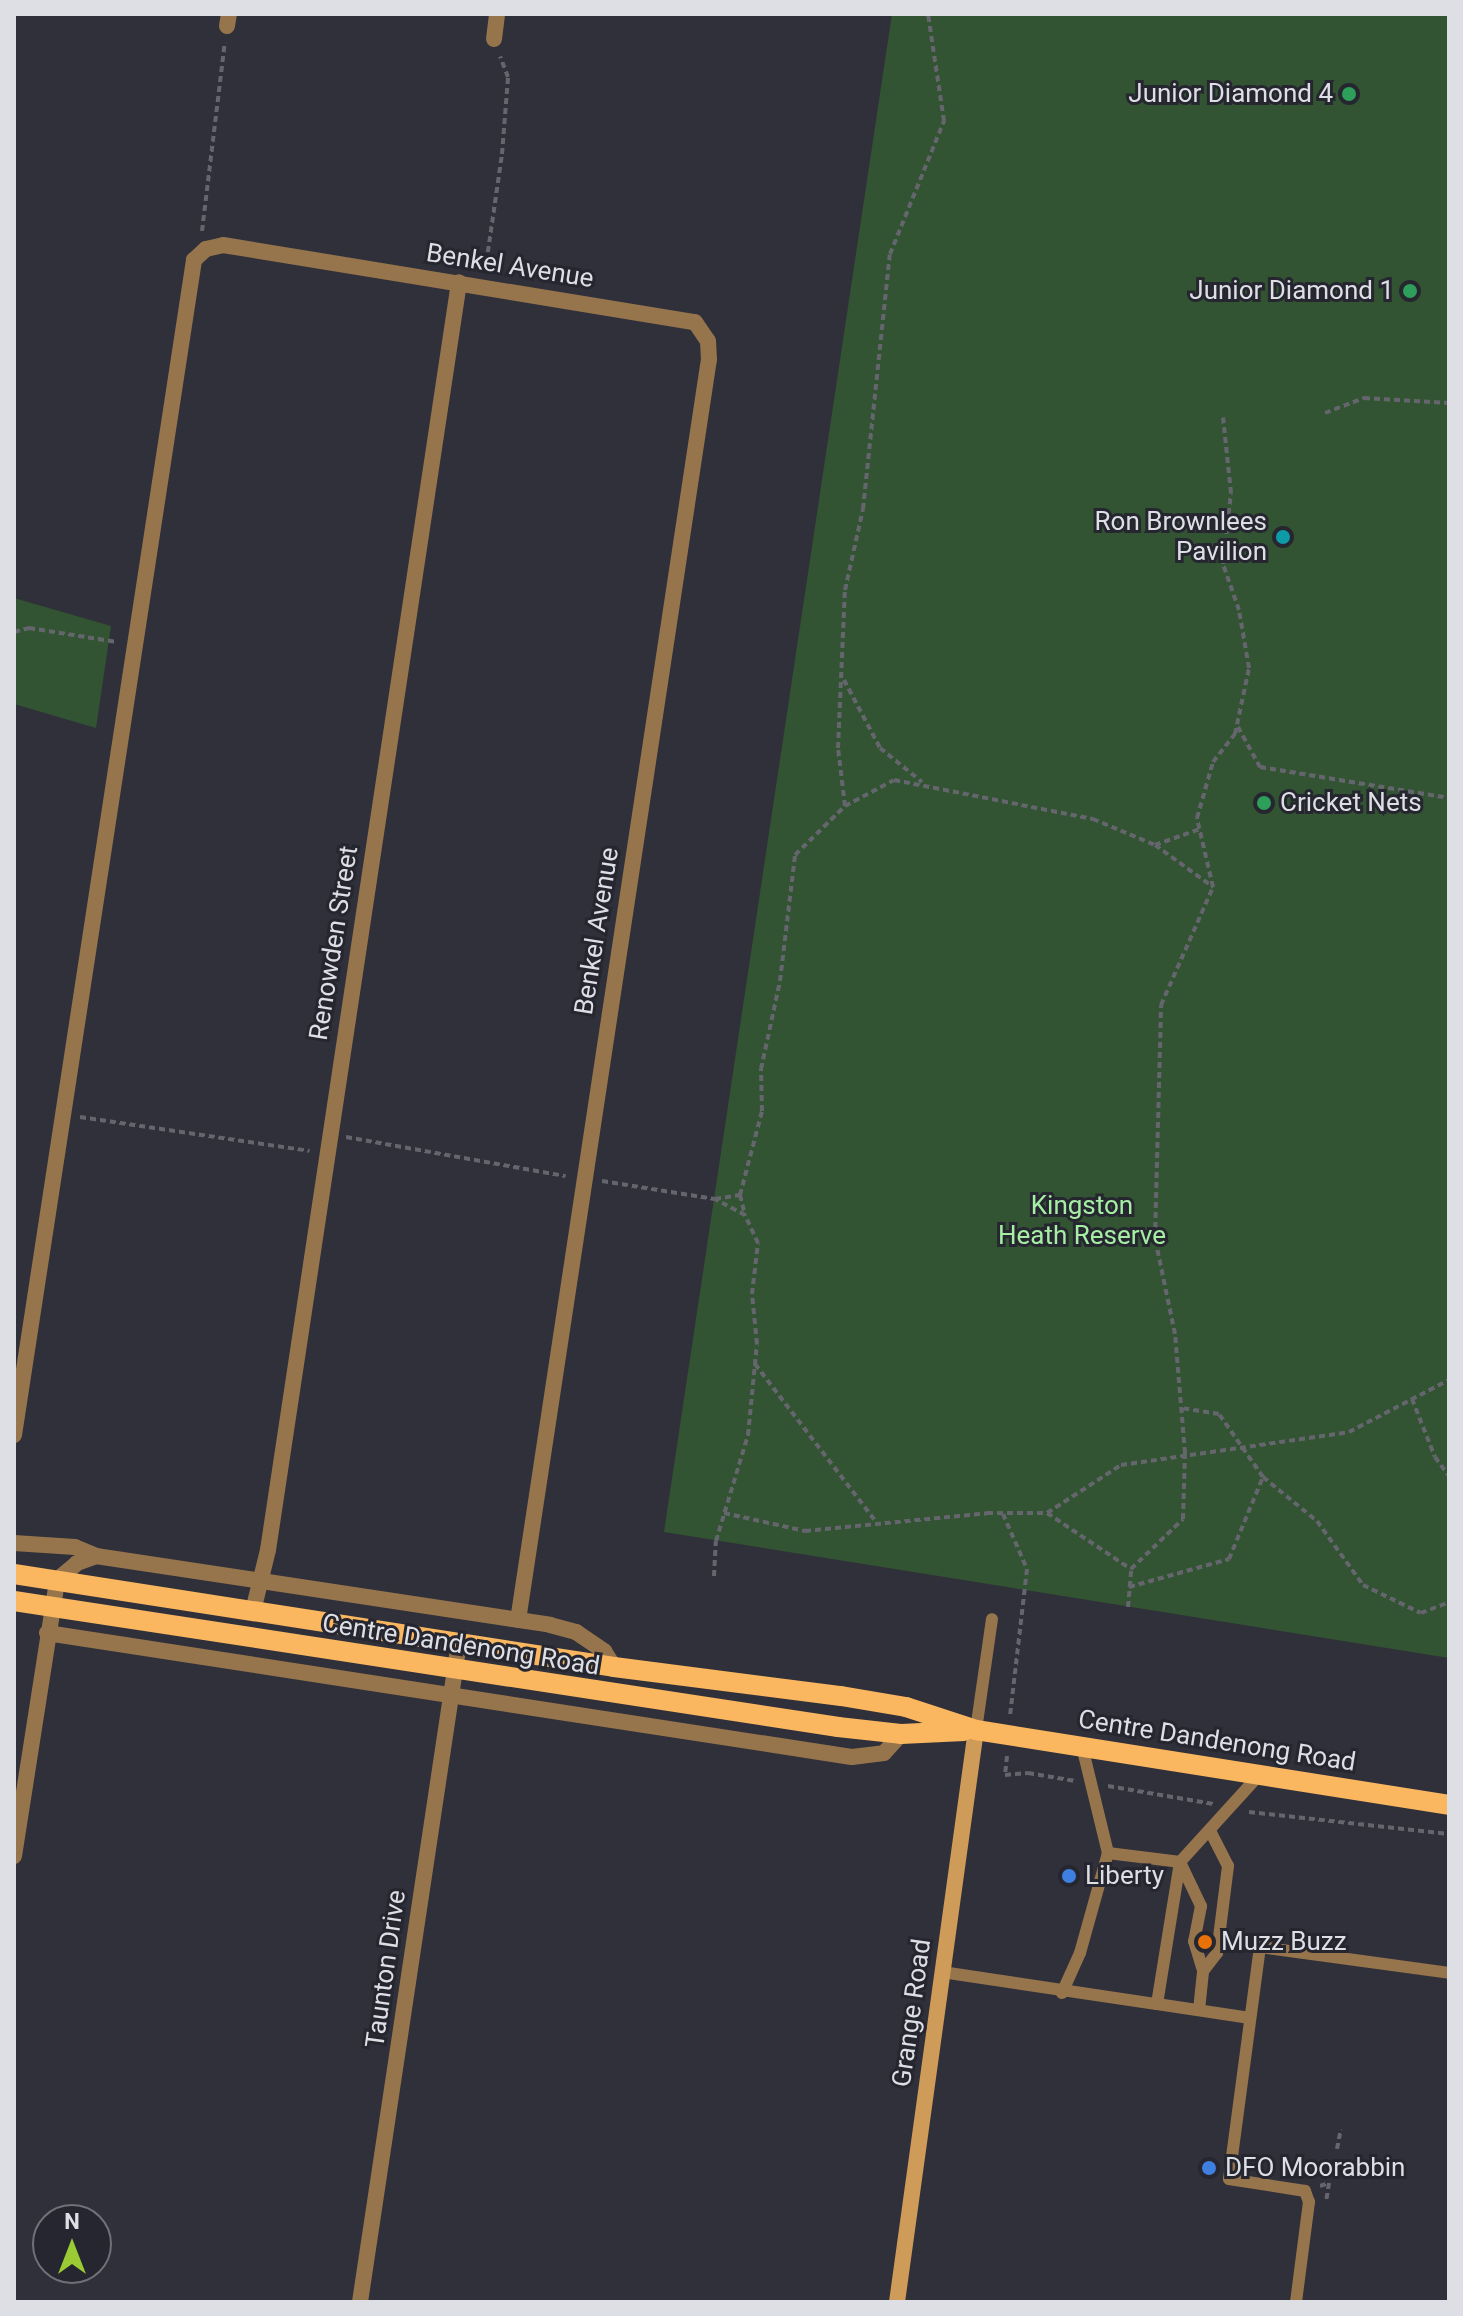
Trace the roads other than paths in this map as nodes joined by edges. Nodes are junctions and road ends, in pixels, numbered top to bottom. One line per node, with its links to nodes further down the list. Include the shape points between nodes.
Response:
1 (497, 14): 2 (street)
2 (494, 39)
3 (459, 282): 4 (street, Benkel Avenue, via 223,245 206,249 194,260); 9 (street, Renowden Street); 14 (street, Benkel Avenue, via 679,316 703,329 709,349)
4 (14, 1435)
5 (14, 1543): 6 (street, Centre Dandenong Road, via 75,1547)
6 (96, 1556): 8 (street); 9 (street, Centre Dandenong Road)
7 (14, 1574): 8 (main road, Centre Dandenong Road)
8 (57, 1580): 11 (street); 12 (main road, Centre Dandenong Road)
9 (262, 1580): 12 (street, Renowden Street); 14 (street, Centre Dandenong Road)
10 (14, 1601): 11 (main road, Centre Dandenong Road)
11 (51, 1608): 15 (street); 18 (main road, Centre Dandenong Road)
12 (253, 1611): 16 (main road, Centre Dandenong Road)
13 (992, 1619): 20 (lane)
14 (518, 1620): 17 (street, Centre Dandenong Road, via 576,1632 604,1651)
15 (47, 1633): 19 (street, Centre Dandenong Road); 27 (street)
16 (459, 1643): 17 (main road, Centre Dandenong Road); 18 (street, Taunton Drive)
17 (614, 1667): 20 (main road, Centre Dandenong Road, via 906,1707)
18 (455, 1670): 19 (street, Taunton Drive); 21 (main road, Centre Dandenong Road)
19 (451, 1695): 21 (street, Centre Dandenong Road, via 852,1757 884,1753); 36 (street, Taunton Drive)
20 (976, 1730): 21 (main road, Centre Dandenong Road); 22 (main road, Centre Dandenong Road); 30 (main road, Grange Road)
21 (901, 1734)
22 (1082, 1746): 23 (main road, Centre Dandenong Road); 26 (lane)
23 (1260, 1774): 24 (main road, Centre Dandenong Road); 25 (lane)
24 (1449, 1805)
25 (1210, 1831): 28 (lane); 29 (lane, via 1228,1866 1217,1953)
26 (1108, 1853): 28 (lane); 32 (lane, via 1080,1953)
27 (14, 1856)
28 (1180, 1862): 29 (lane, via 1202,1909 1194,1941); 33 (lane)
29 (1203, 1971): 34 (lane)
30 (942, 1972): 32 (lane); 37 (main road, Grange Road)
31 (1449, 1973): 35 (lane, via 1260,1947)
32 (1062, 1993): 33 (lane)
33 (1157, 2004): 34 (lane)
34 (1199, 2010): 35 (lane)
35 (1250, 2018): 38 (lane, via 1229,2179 1305,2191 1309,2202)
36 (360, 2302)
37 (897, 2302)
38 (1296, 2302)

